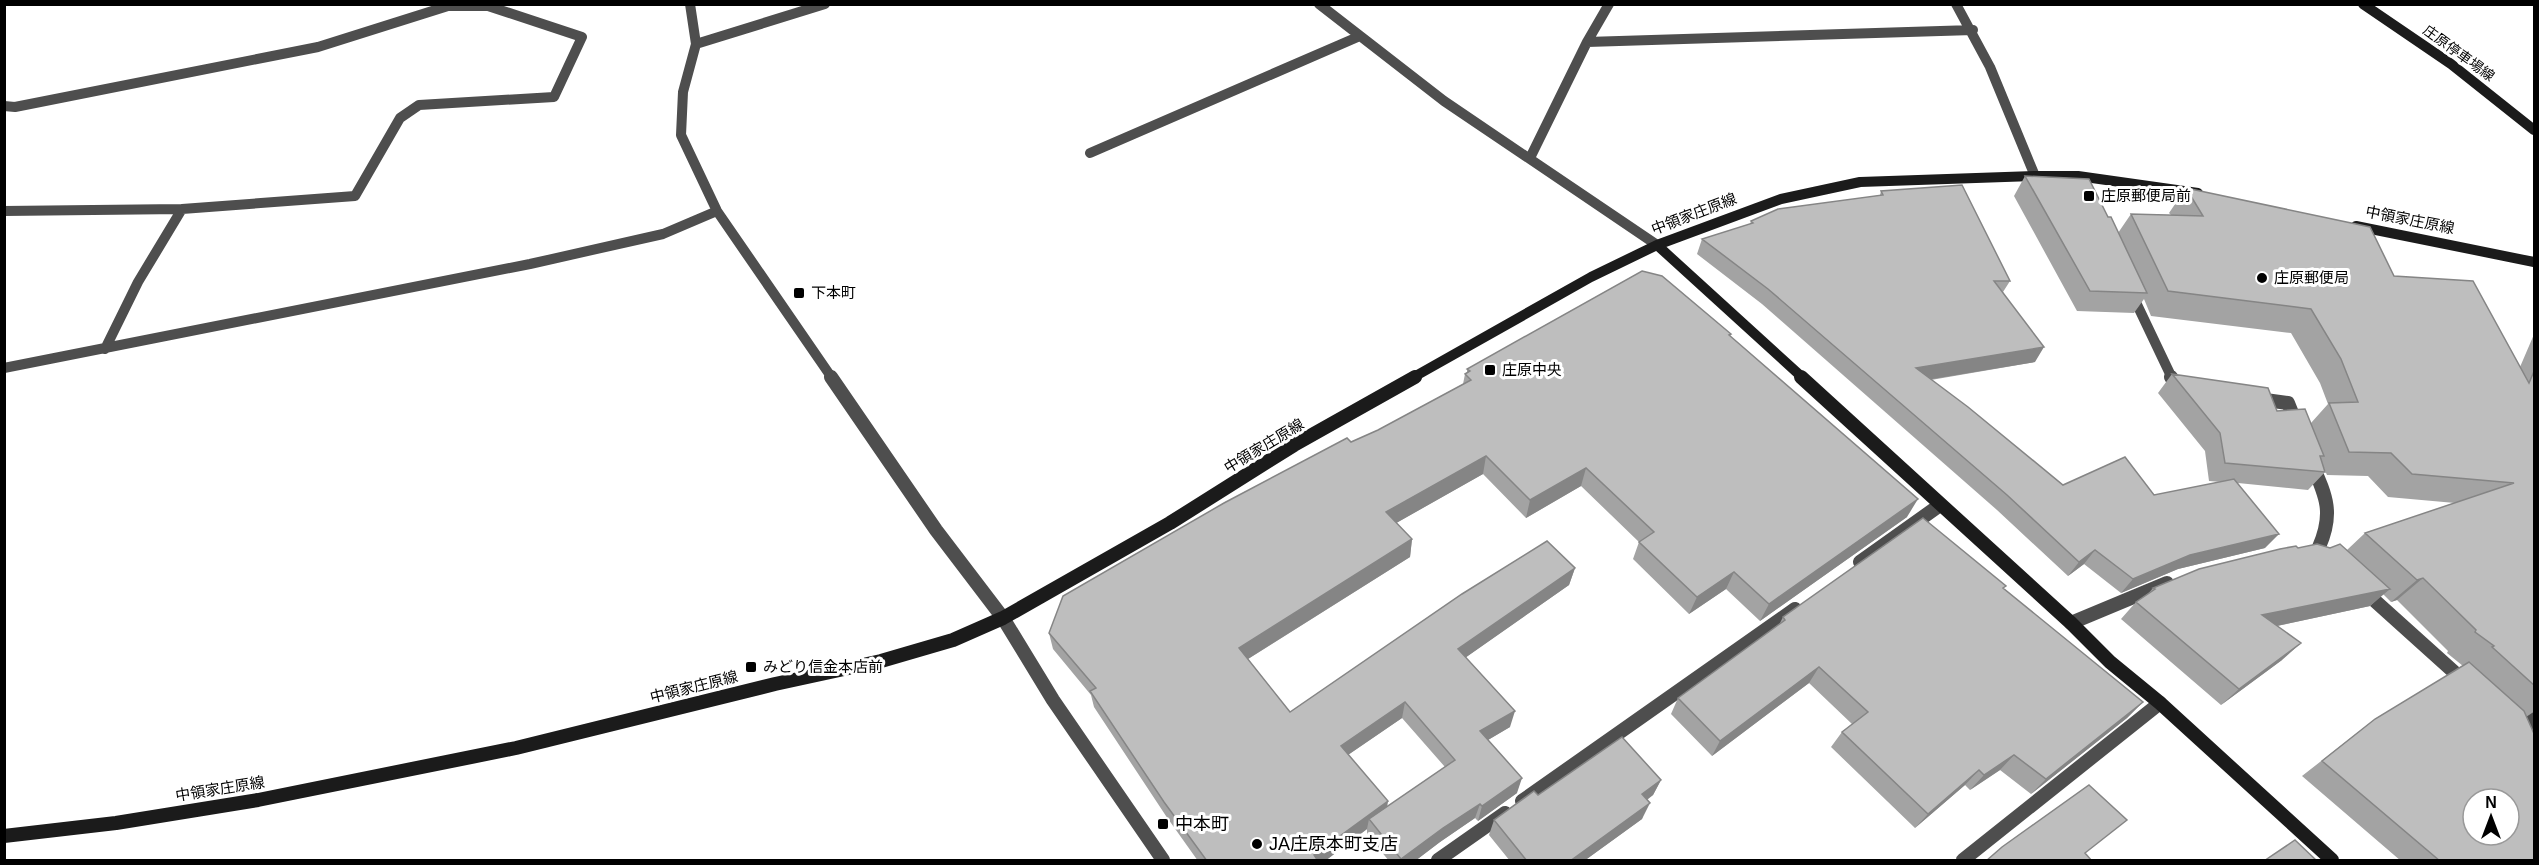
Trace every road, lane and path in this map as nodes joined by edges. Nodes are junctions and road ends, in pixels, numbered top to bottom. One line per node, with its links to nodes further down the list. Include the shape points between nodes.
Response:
1 (690, 4): 10 (street)
2 (825, 4): 10 (street)
3 (1319, 4): 8 (street)
4 (1609, 4): 9 (street)
5 (1956, 4): 7 (street)
6 (2363, 4): 12 (main road, 庄原停車場線, via 2492,93)
7 (1973, 30): 9 (street); 15 (street)
8 (1360, 36): 13 (street); 14 (street, via 1444,101)
9 (1587, 42): 14 (street)
10 (696, 44): 19 (street, via 683,92 681,135)
11 (4, 106): 17 (street, via 15,107 318,47 448,6 488,6 582,37 554,97 419,105 400,118 355,196)
12 (2535, 130)
13 (1090, 153)
14 (1530, 158): 21 (street)
15 (2035, 176): 16 (main road, 中領家庄原線, via 2138,183); 21 (main road, 中領家庄原線, via 1860,182 1781,199)
16 (2205, 194)
17 (182, 209): 18 (street); 24 (street, via 138,282)
18 (4, 211)
19 (717, 211): 24 (street, via 663,234); 36 (street, via 936,530)
20 (2341, 223): 22 (main road, 中領家庄原線)
21 (1657, 245): 30 (main road); 36 (main road, 中領家庄原線, via 1591,277 1417,375)
22 (2535, 262)
23 (2127, 282): 26 (street, via 2175,387)
24 (105, 349): 25 (street)
25 (4, 368)
26 (2187, 389)
27 (2243, 397): 28 (street, via 2288,403)
28 (2300, 434)
29 (2309, 455): 31 (street, via 2330,507 2327,531)
30 (1940, 505): 32 (street); 37 (main road)
31 (2317, 551)
32 (1846, 573)
33 (2180, 578): 37 (street)
34 (2350, 578): 38 (street)
35 (1808, 600): 46 (street)
36 (1003, 618): 44 (main road, 中領家庄原線, via 953,640 881,661 516,748 258,800); 45 (street, via 1059,710)
37 (2071, 623): 39 (main road)
38 (2474, 689)
39 (2160, 703): 47 (street); 48 (main road)
40 (2535, 704): 42 (street)
41 (2514, 724): 42 (street)
42 (2531, 736): 43 (street)
43 (2535, 750)
44 (4, 836)
45 (1163, 861)
46 (1438, 861)
47 (1963, 861)
48 (2332, 861)

